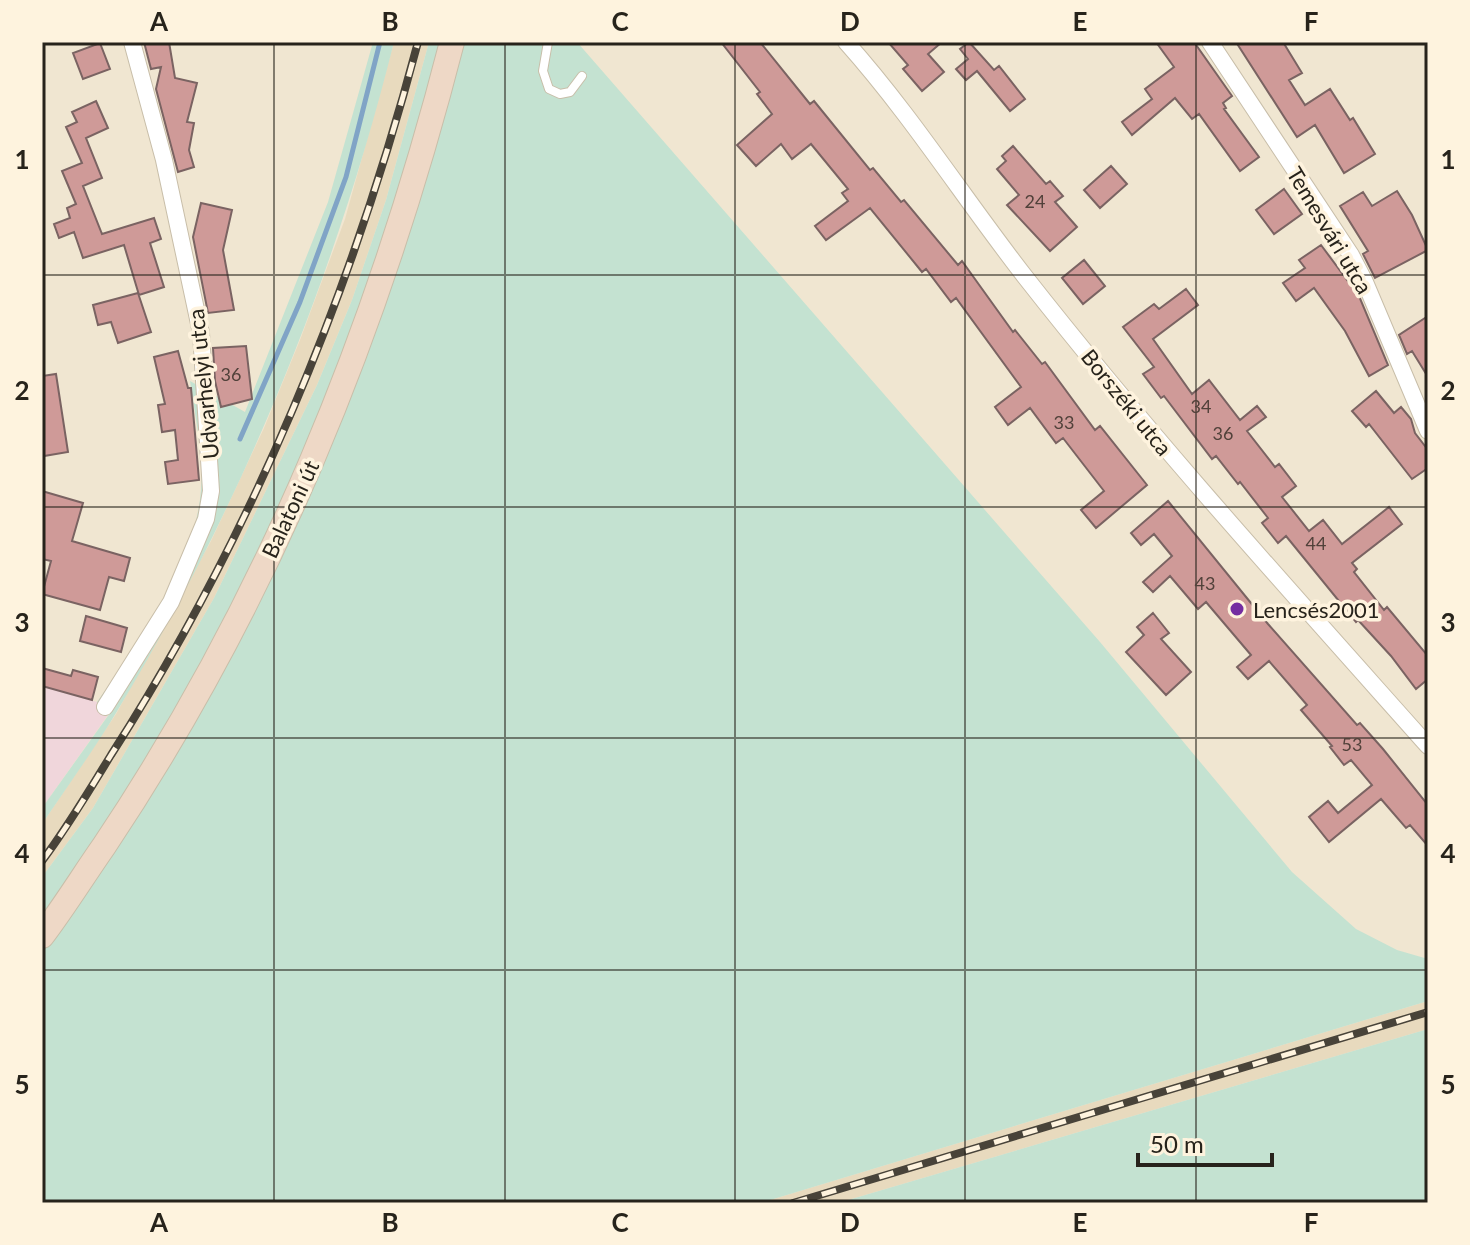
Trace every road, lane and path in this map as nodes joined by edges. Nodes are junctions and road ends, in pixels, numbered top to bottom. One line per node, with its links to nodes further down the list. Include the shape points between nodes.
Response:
1 (132, 42): 8 (street, Udvarhelyi utca, via 201,333 211,491 206,519 171,602)
2 (452, 42): 10 (main road, Balatoni út, via 375,302 288,516 164,753)
3 (548, 42): 6 (lane, via 543,71 549,89 570,92)
4 (846, 42): 9 (street, Borszéki utca, via 1025,277 1161,444)
5 (1210, 42): 7 (street, Temesvári utca, via 1351,255)
6 (582, 76)
7 (1428, 431)
8 (105, 707)
9 (1428, 746)
10 (42, 936)

